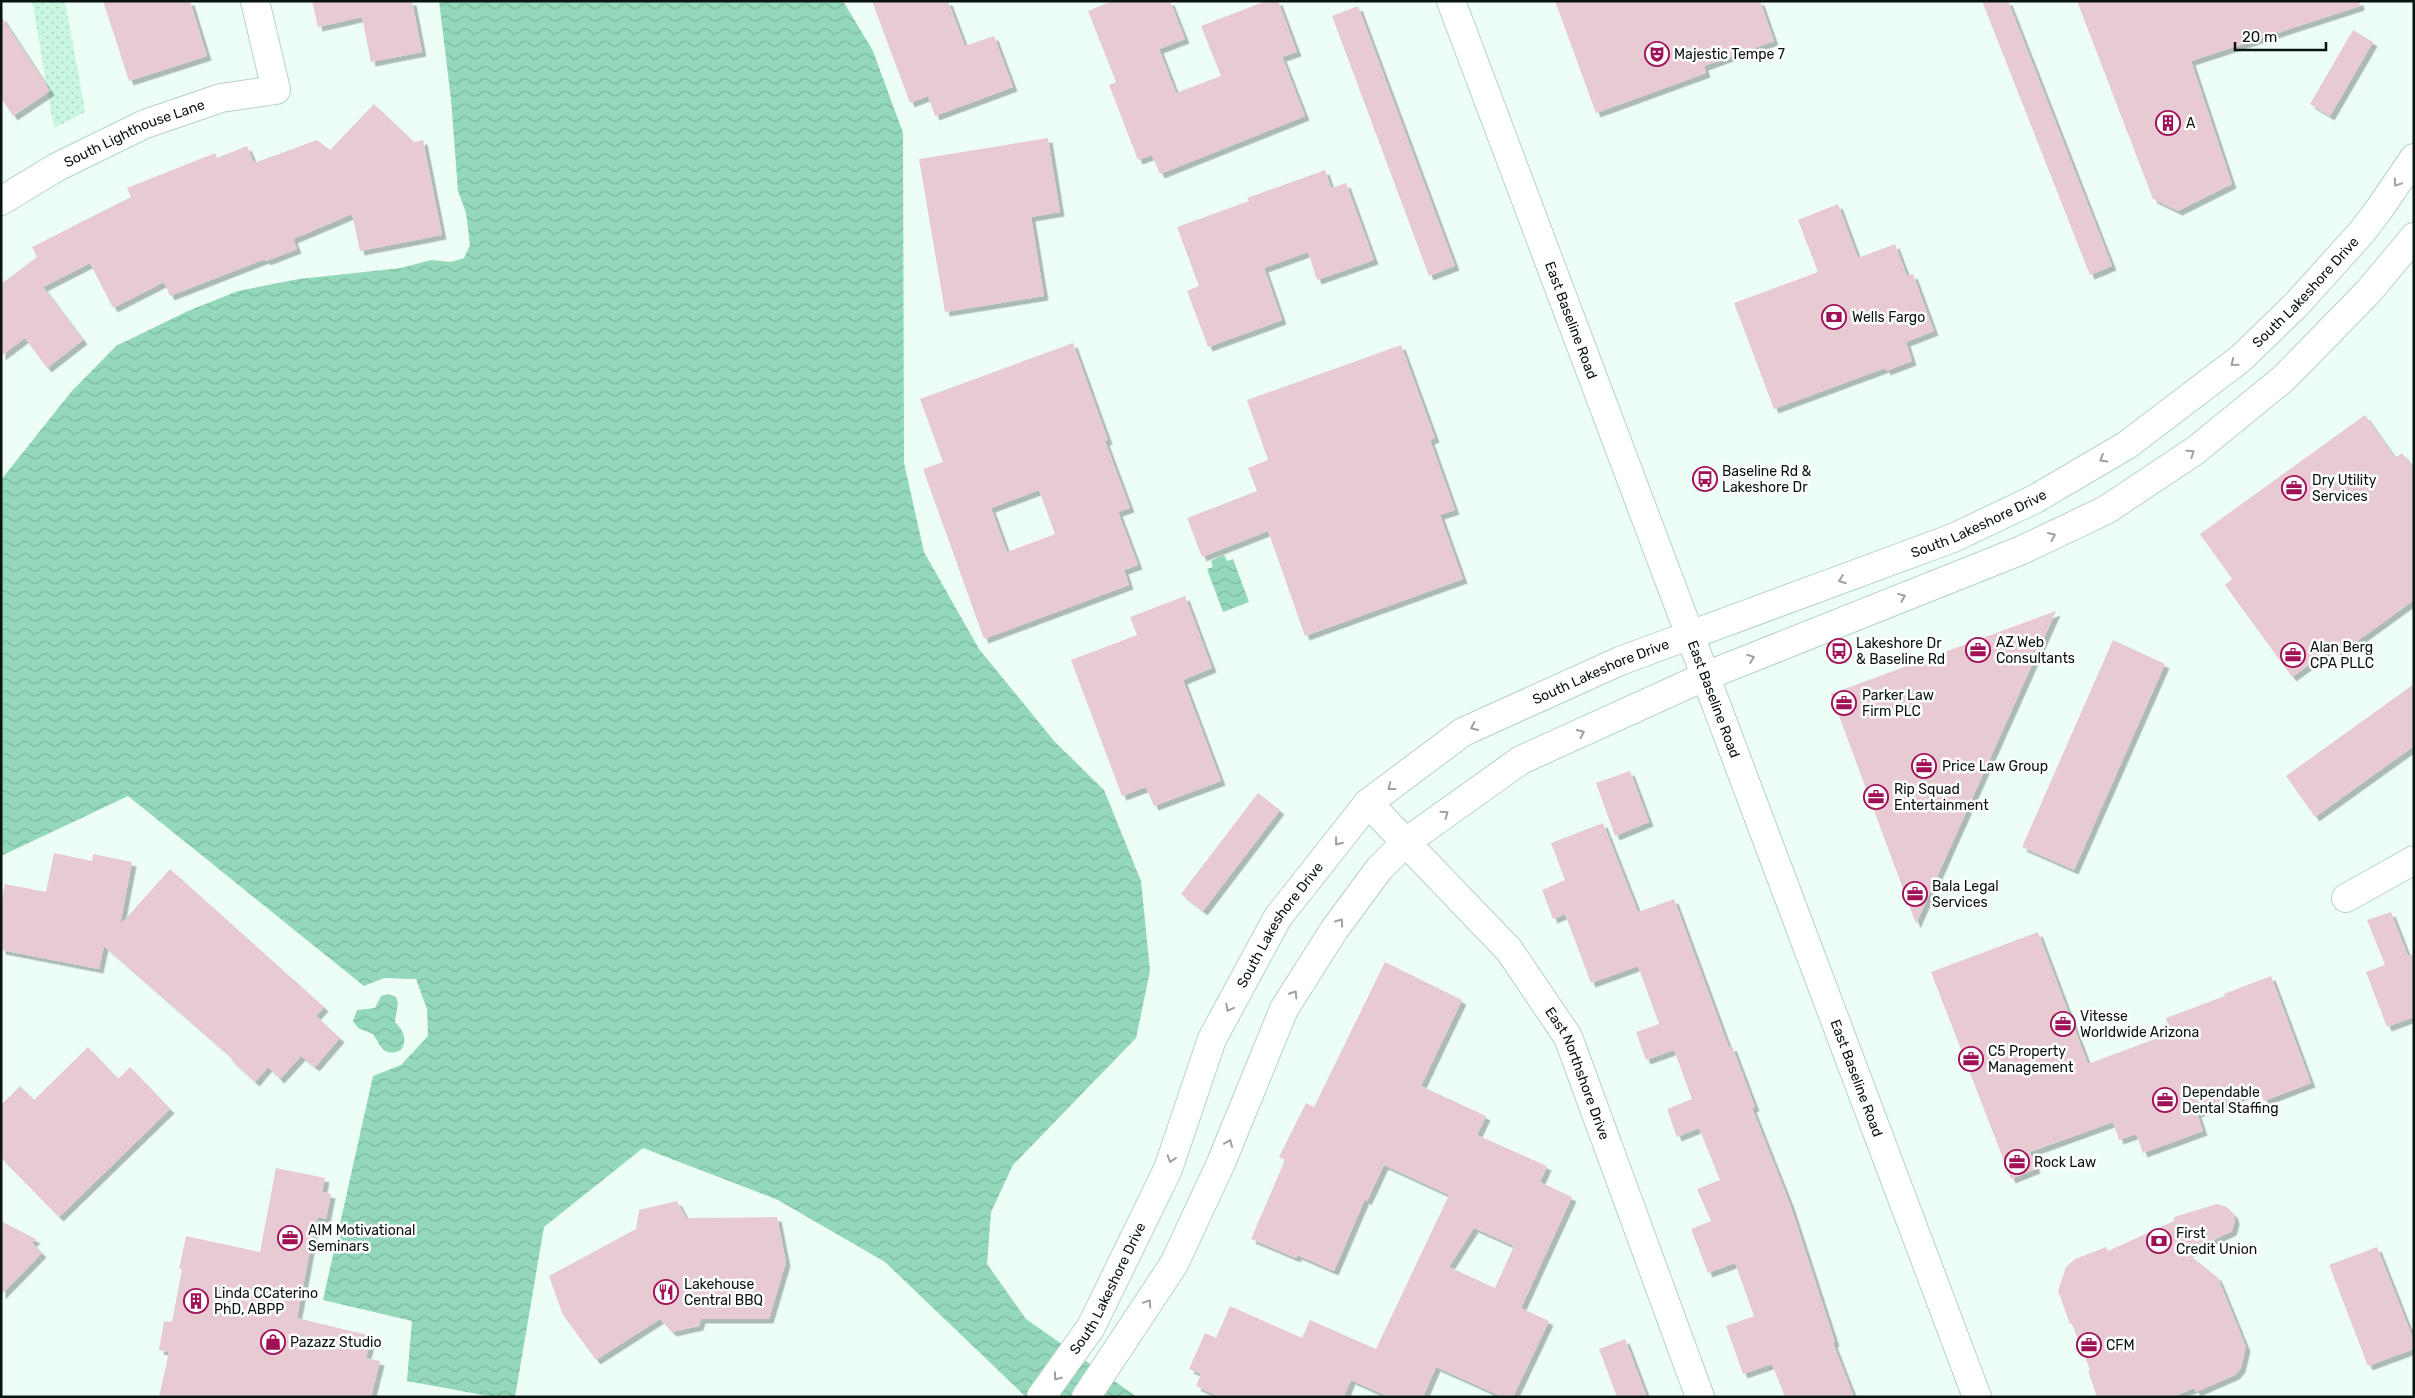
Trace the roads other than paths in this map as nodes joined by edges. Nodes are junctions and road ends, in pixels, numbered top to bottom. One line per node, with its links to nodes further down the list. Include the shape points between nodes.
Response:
1 (256, 1): 4 (street, South Lighthouse Lane, via 276,90 221,98 145,124 57,167)
2 (1451, 1): 8 (street, East Baseline Road)
3 (2414, 158): 6 (street, South Lakeshore Drive, one-way to 6, via 2361,233)
4 (1, 201)
5 (2414, 237): 7 (street)
6 (2295, 306): 7 (street); 8 (street, South Lakeshore Drive, one-way to 8, via 2240,358 2159,422 2127,445 2035,499 1953,538)
7 (2326, 336): 9 (street, one-way to 7, via 2022,550 2106,510 2196,450 2241,415)
8 (1691, 635): 9 (street, East Baseline Road); 10 (street, South Lakeshore Drive, one-way to 10, via 1600,669 1463,732)
9 (1706, 676): 11 (street, one-way to 9, via 1521,760); 17 (street, East Baseline Road)
10 (1368, 803): 11 (street, East Northshore Drive); 14 (street, South Lakeshore Drive, one-way to 14, via 1278,917 1217,1030 1168,1169 1091,1327)
11 (1406, 842): 15 (street, one-way to 11, via 1174,1264 1221,1163 1284,1009 1334,930 1379,868); 16 (street, East Northshore Drive, via 1509,950 1568,1037)
12 (2414, 860): 13 (street)
13 (2346, 898)
14 (1041, 1397)
15 (1086, 1397)
16 (1700, 1397)
17 (1977, 1397)

